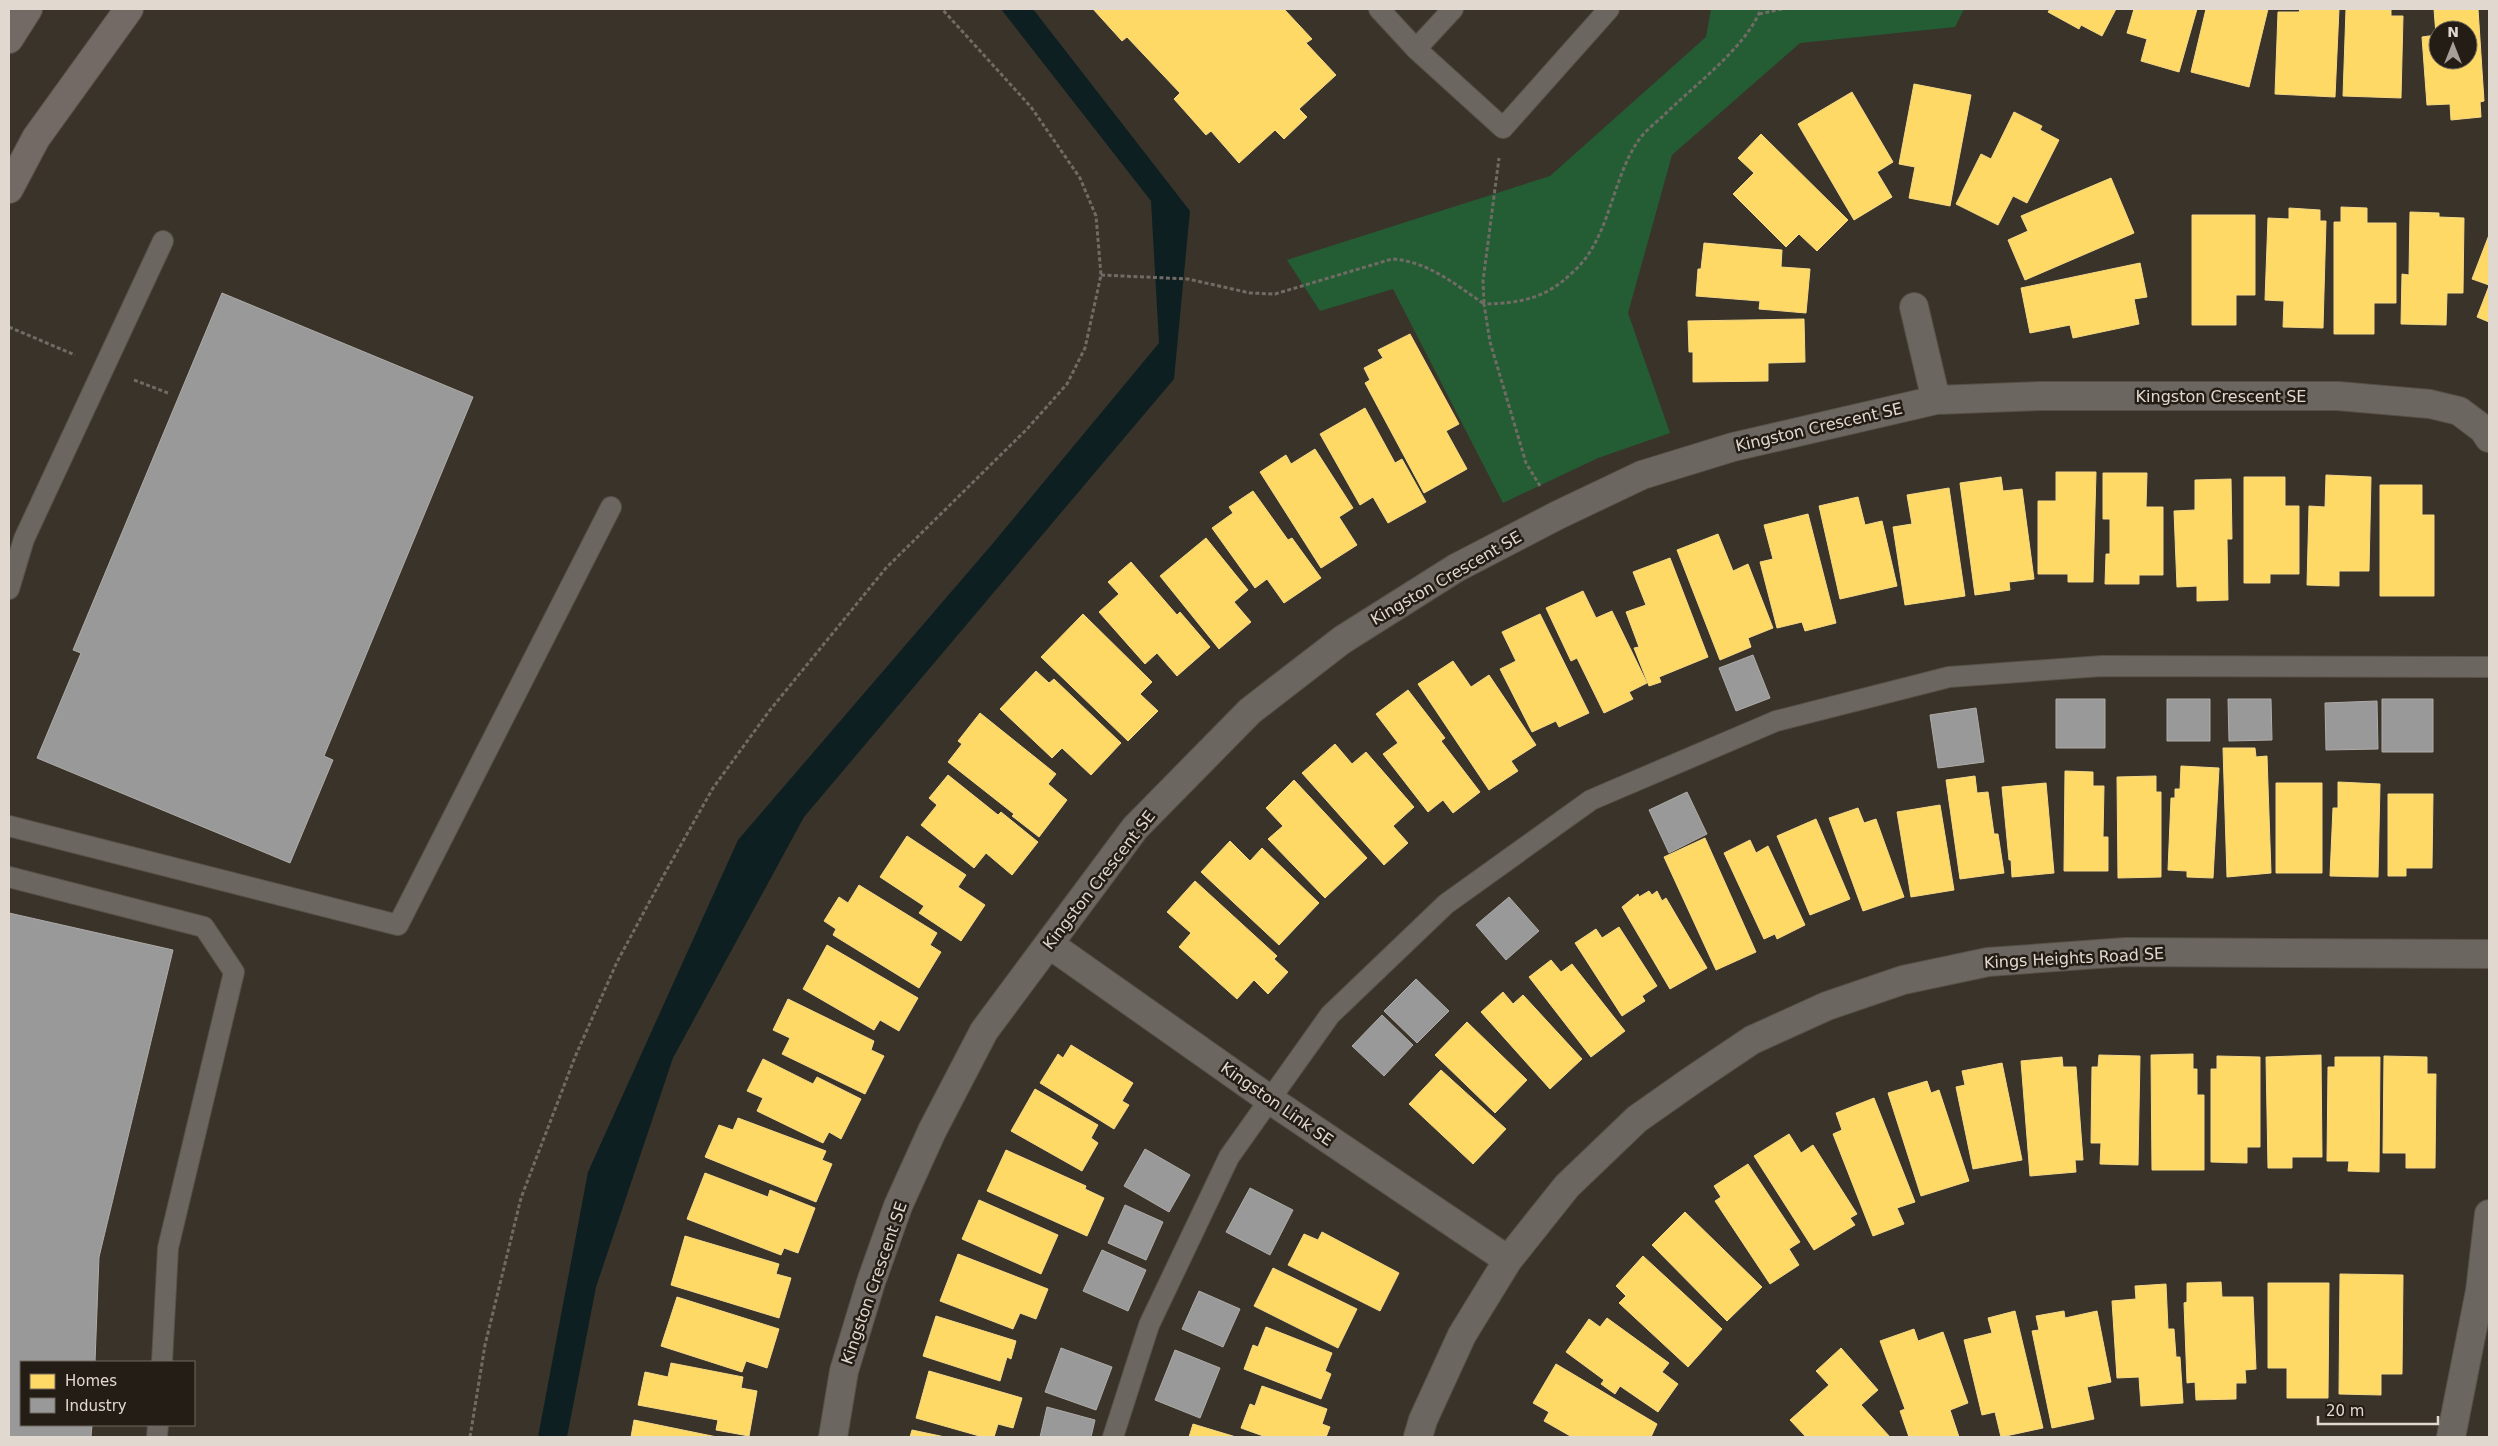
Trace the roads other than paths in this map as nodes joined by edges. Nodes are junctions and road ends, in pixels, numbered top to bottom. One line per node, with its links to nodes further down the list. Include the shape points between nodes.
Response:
1 (28, 9): 6 (main road)
2 (129, 9): 8 (main road, via 36,138)
3 (1380, 9): 7 (lane)
4 (1453, 9): 7 (lane)
5 (1609, 9): 7 (lane, via 1503,128)
6 (9, 39)
7 (1416, 49)
8 (9, 189)
9 (163, 241): 14 (lane, via 24,539)
10 (1914, 308): 11 (street)
11 (1936, 400): 12 (street, Kingston Crescent SE, via 2041,396 2338,396 2430,404 2459,411 2483,429); 18 (street, Kingston Crescent SE, via 1733,446 1642,475 1456,568 1342,640 1250,711 1136,828)
12 (2489, 438)
13 (611, 507): 16 (lane, via 398,925)
14 (9, 589)
15 (2489, 667): 20 (lane, via 2102,666 1950,677 1776,721 1591,800 1446,904 1330,1015)
16 (9, 826)
17 (9, 877): 23 (lane, via 204,927 234,972 168,1248)
18 (1049, 944): 20 (street, Kingston Link SE); 24 (street, Kingston Crescent SE, via 984,1031 932,1131 898,1206 844,1371)
19 (2489, 954): 22 (street, Kings Heights Road SE, via 2126,952 1988,962 1903,980 1827,1006 1752,1040 1652,1108 1567,1186)
20 (1269, 1099): 22 (street, Kingston Link SE); 25 (lane, via 1229,1157 1149,1325)
21 (2489, 1214): 27 (street, via 2480,1291)
22 (1508, 1260): 26 (street, Kings Heights Road SE, via 1462,1335)
23 (162, 1361)
24 (833, 1437)
25 (1113, 1437)
26 (1418, 1437)
27 (2451, 1437)

